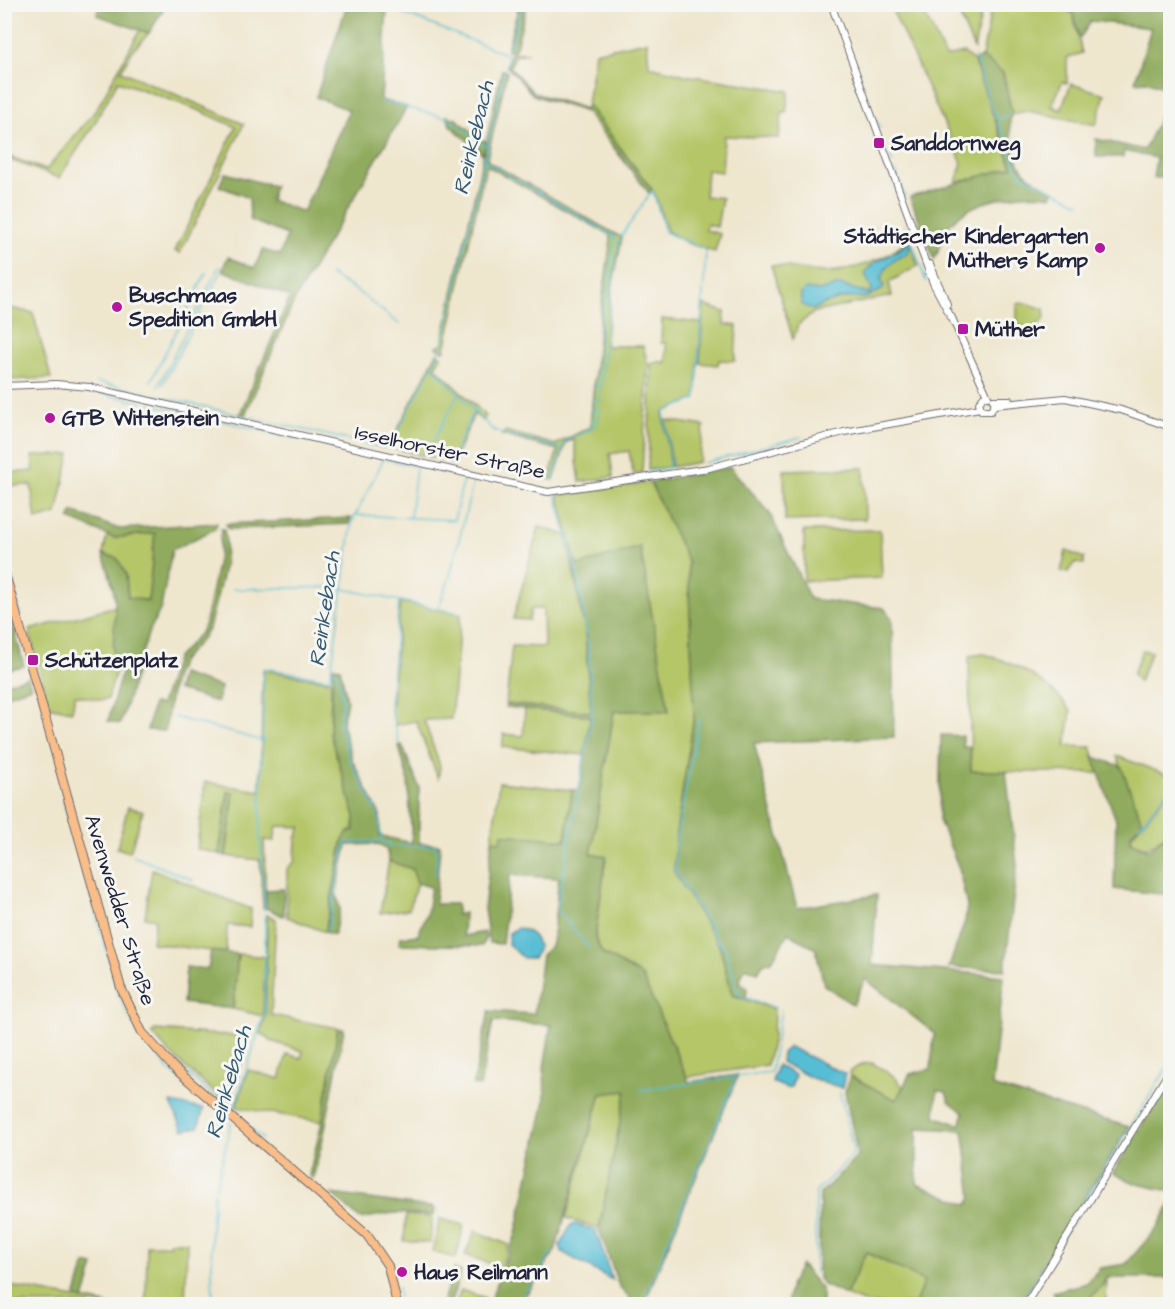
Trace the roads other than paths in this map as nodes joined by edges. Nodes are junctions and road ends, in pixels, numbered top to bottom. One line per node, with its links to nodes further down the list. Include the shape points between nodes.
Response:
1 (831, 4): 3 (street, via 933,283 980,378)
2 (4, 386): 3 (street, Isselhorster Straße, via 89,387 548,492 709,468 844,432)
3 (986, 402): 4 (street, Isselhorster Straße, via 1068,400 1121,410)
4 (1170, 427)
5 (4, 570): 7 (main road, Avenwedder Straße, via 121,988 133,1016 173,1066 374,1243 393,1279)
6 (1170, 1070): 8 (street)
7 (397, 1305)
8 (1026, 1305)

